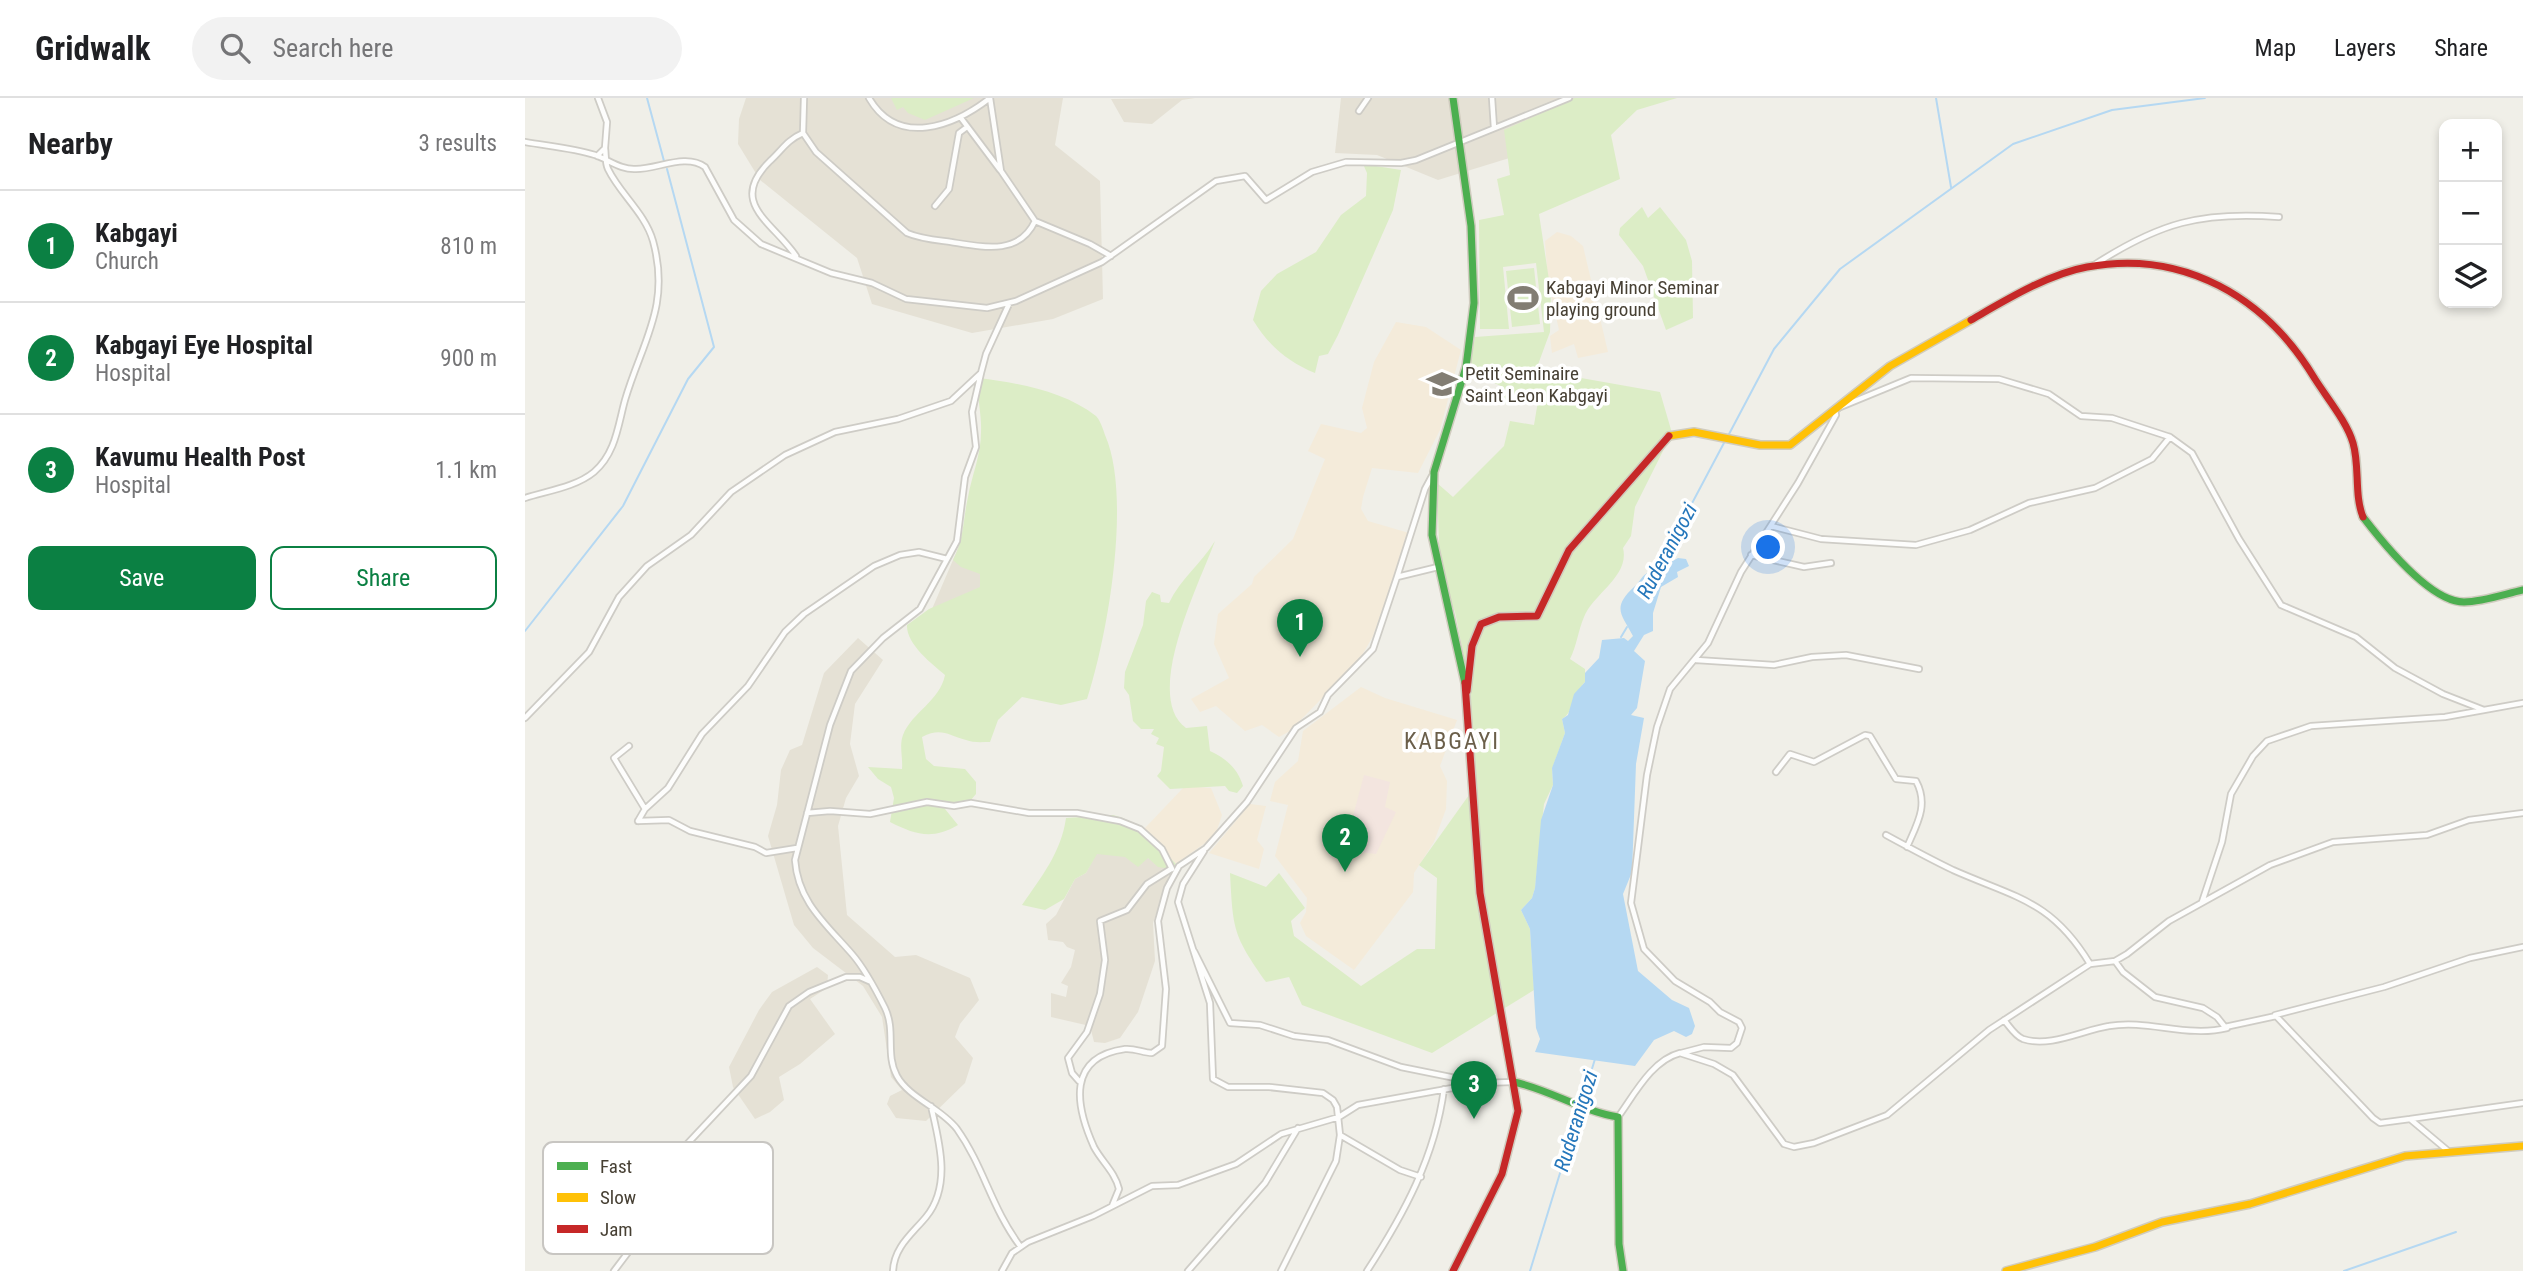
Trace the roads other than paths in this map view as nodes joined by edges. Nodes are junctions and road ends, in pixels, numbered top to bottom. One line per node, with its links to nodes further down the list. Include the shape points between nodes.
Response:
1 (598, 98): 18 (street, via 607,122)
2 (804, 98): 15 (street)
3 (869, 98): 12 (street, via 885,118 909,128 925,129)
4 (990, 98): 12 (street); 21 (street)
5 (1369, 98): 11 (street)
6 (1453, 98): 16 (main road)
7 (1492, 98): 14 (street)
8 (1559, 98): 10 (street)
9 (1569, 98): 10 (street)
10 (1551, 107): 14 (street)
11 (1359, 111)
12 (961, 118): 13 (street)
13 (967, 127): 21 (street); 22 (street, via 959,133 949,189)
14 (1494, 128): 16 (street)
15 (803, 133): 24 (street, via 820,158 914,236 993,248 1022,239); 26 (street, via 783,145 756,175 751,189 766,224)
16 (1460, 141): 25 (street, via 1401,163 1354,160 1335,164 1297,179 1266,200 1245,177 1221,178); 32 (main road, via 1474,270 1472,334)
17 (525, 142): 19 (street)
18 (605, 148): 19 (street); 20 (street)
19 (597, 156): 20 (street)
20 (607, 161): 26 (street, via 634,169 684,161 700,164 743,231 761,244); 33 (street, via 653,240 659,278 654,320 625,399 619,430 604,461 584,478)
21 (1001, 171): 24 (street)
22 (935, 206)
23 (2279, 217): 27 (street, via 2245,214 2166,225)
24 (1035, 221): 25 (street)
25 (1111, 256): 28 (street)
26 (797, 257): 28 (street, via 908,299 986,308)
27 (2093, 265): 30 (main road, via 2031,287 1966,321 1890,366); 40 (main road, via 2140,262 2182,268 2209,278 2237,297 2298,351 2345,424 2353,442 2360,512 2385,545 2451,601 2470,602)
28 (1010, 303): 29 (street)
29 (981, 373): 36 (street, via 972,412 976,447 965,477 957,541); 46 (street, via 951,401 898,419 835,432 785,455 741,484 691,535 641,573 619,597 589,652)
30 (1836, 409): 31 (street, via 1911,378 1999,379 2049,394 2081,416 2112,418); 34 (street); 43 (main road, via 1790,445 1776,447 1694,432 1667,438 1569,550 1537,616 1499,617 1481,624 1472,646)
31 (2170, 437): 34 (street, via 2152,459 2095,488 2029,503 1970,530 1916,545 1814,538); 45 (street, via 2192,453 2281,605 2351,635 2395,668)
32 (1434, 472): 38 (main road, via 1432,535); 39 (street)
33 (525, 498)
34 (1771, 526): 35 (street)
35 (1751, 555): 37 (street, via 1804,567); 41 (street)
36 (947, 559): 49 (street, via 919,552 900,555 874,566 804,614 748,686 702,734 668,788); 50 (street, via 920,609 851,671 830,724)
37 (1831, 563)
38 (1438, 567): 39 (street); 43 (main road)
39 (1397, 577): 55 (street, via 1373,649 1328,695 1320,712 1296,728 1247,802)
40 (2523, 590)
41 (1695, 660): 42 (street, via 1774,665 1846,655); 67 (street, via 1670,689 1657,727 1632,912 1644,948 1664,972 1742,1028 1731,1048 1704,1047)
42 (1919, 669)
43 (1467, 691): 69 (main road, via 1480,893)
44 (2523, 703): 45 (street)
45 (2484, 710): 58 (street, via 2311,726 2267,741 2231,793 2222,842)
46 (525, 718)
47 (629, 746): 49 (street, via 614,758)
48 (1776, 772): 53 (street, via 1790,754 1814,762 1868,735 1896,779 1916,781 1920,790 1923,805)
49 (645, 809): 54 (street, via 638,821 669,820 690,831 766,853)
50 (807, 813): 54 (street); 57 (street, via 870,814 927,802 971,803 1029,813 1077,813 1140,829 1162,849)
51 (2523, 813): 58 (street, via 2469,820 2427,835 2333,842 2270,865)
52 (1886, 835): 53 (street)
53 (1907, 847): 62 (street, via 2045,910 2074,938)
54 (797, 848): 63 (street, via 796,872 807,902)
55 (1206, 848): 56 (street); 60 (street, via 1183,884 1178,902)
56 (1179, 866): 57 (street); 68 (street, via 1158,920 1165,989 1162,1046 1152,1053 1130,1049 1103,1056 1090,1063)
57 (1172, 869): 68 (street, via 1147,884 1127,910 1100,921 1105,960 1100,994 1087,1032 1068,1058)
58 (2202, 903): 61 (street)
59 (2523, 947): 64 (street)
60 (1192, 948): 70 (street, via 1230,1023 1328,1040 1401,1067); 74 (street, via 1210,1003 1216,1083 1323,1093 1333,1100)
61 (2115, 961): 62 (street); 66 (street, via 2155,997 2203,1009)
62 (2090, 964): 65 (street)
63 (870, 981): 73 (street, via 889,1016 891,1059 897,1076); 79 (street, via 846,977 791,1004 751,1076)
64 (2274, 1015): 66 (street); 76 (street, via 2373,1118 2380,1123)
65 (2004, 1020): 66 (street, via 2017,1035 2037,1041 2111,1025 2175,1031); 67 (street, via 1887,1115 1794,1147 1779,1139 1733,1075)
66 (2228, 1027)
67 (1680, 1053): 75 (street, via 1653,1070)
68 (1079, 1081): 83 (street, via 1092,1141 1119,1189)
69 (1514, 1082): 70 (street); 75 (main road, via 1551,1093 1588,1112); 92 (main road, via 1518,1111 1513,1145)
70 (1480, 1083): 71 (street)
71 (1444, 1089): 74 (street, via 1375,1100); 82 (street, via 1440,1123)
72 (2523, 1103): 76 (street)
73 (930, 1105): 84 (street, via 968,1145 992,1203); 87 (street, via 941,1156 940,1186 928,1214 899,1248)
74 (1339, 1117): 77 (street); 78 (street)
75 (1618, 1117): 93 (main road)
76 (2410, 1119): 81 (street)
77 (1298, 1128): 83 (street, via 1236,1164 1178,1185 1151,1186); 89 (street, via 1265,1183)
78 (1339, 1135): 82 (street); 90 (street, via 1332,1175)
79 (688, 1142)
80 (2523, 1146): 81 (main road)
81 (2447, 1150): 94 (main road, via 2393,1159 2235,1208 2162,1222 2105,1244)
82 (1421, 1177): 91 (street)
83 (1112, 1206): 84 (street)
84 (1020, 1246): 88 (street)
85 (627, 1254): 86 (street)
86 (614, 1271)
87 (893, 1271)
88 (1002, 1271)
89 (1188, 1271)
90 (1281, 1271)
91 (1367, 1271)
92 (1453, 1271)
93 (1623, 1271)
94 (2006, 1271)

